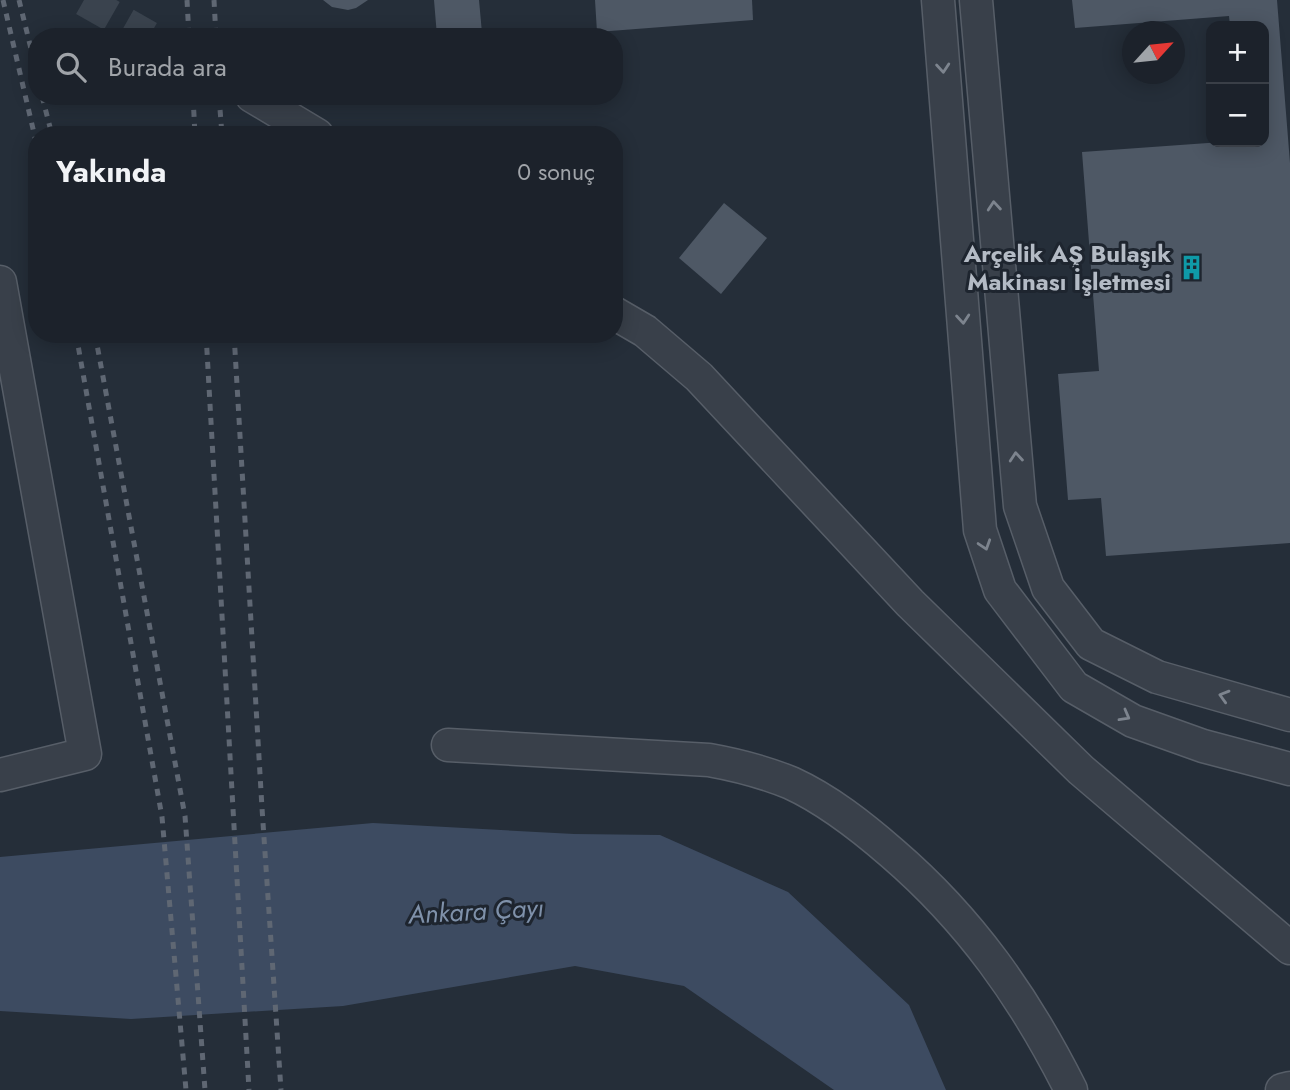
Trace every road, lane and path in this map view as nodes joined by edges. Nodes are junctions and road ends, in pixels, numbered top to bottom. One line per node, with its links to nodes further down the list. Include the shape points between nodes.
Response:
1 (938, 0): 9 (street, one-way to 9, via 980,530 1000,590 1074,687 1133,721)
2 (976, 0): 7 (street, one-way to 2, via 1157,677 1091,644 1048,587 1020,506)
3 (267, 105): 4 (street)
4 (302, 126)
5 (0, 282): 10 (street, via 85,754)
6 (623, 318): 11 (street, via 699,377 910,603 1081,770)
7 (1290, 715)
8 (448, 745): 13 (street, via 709,760 768,774 835,807 914,872 971,933 1044,1038)
9 (1290, 769)
10 (0, 775)
11 (1290, 948)
12 (1290, 1088): 14 (street)
13 (1071, 1090)
14 (1282, 1090)

